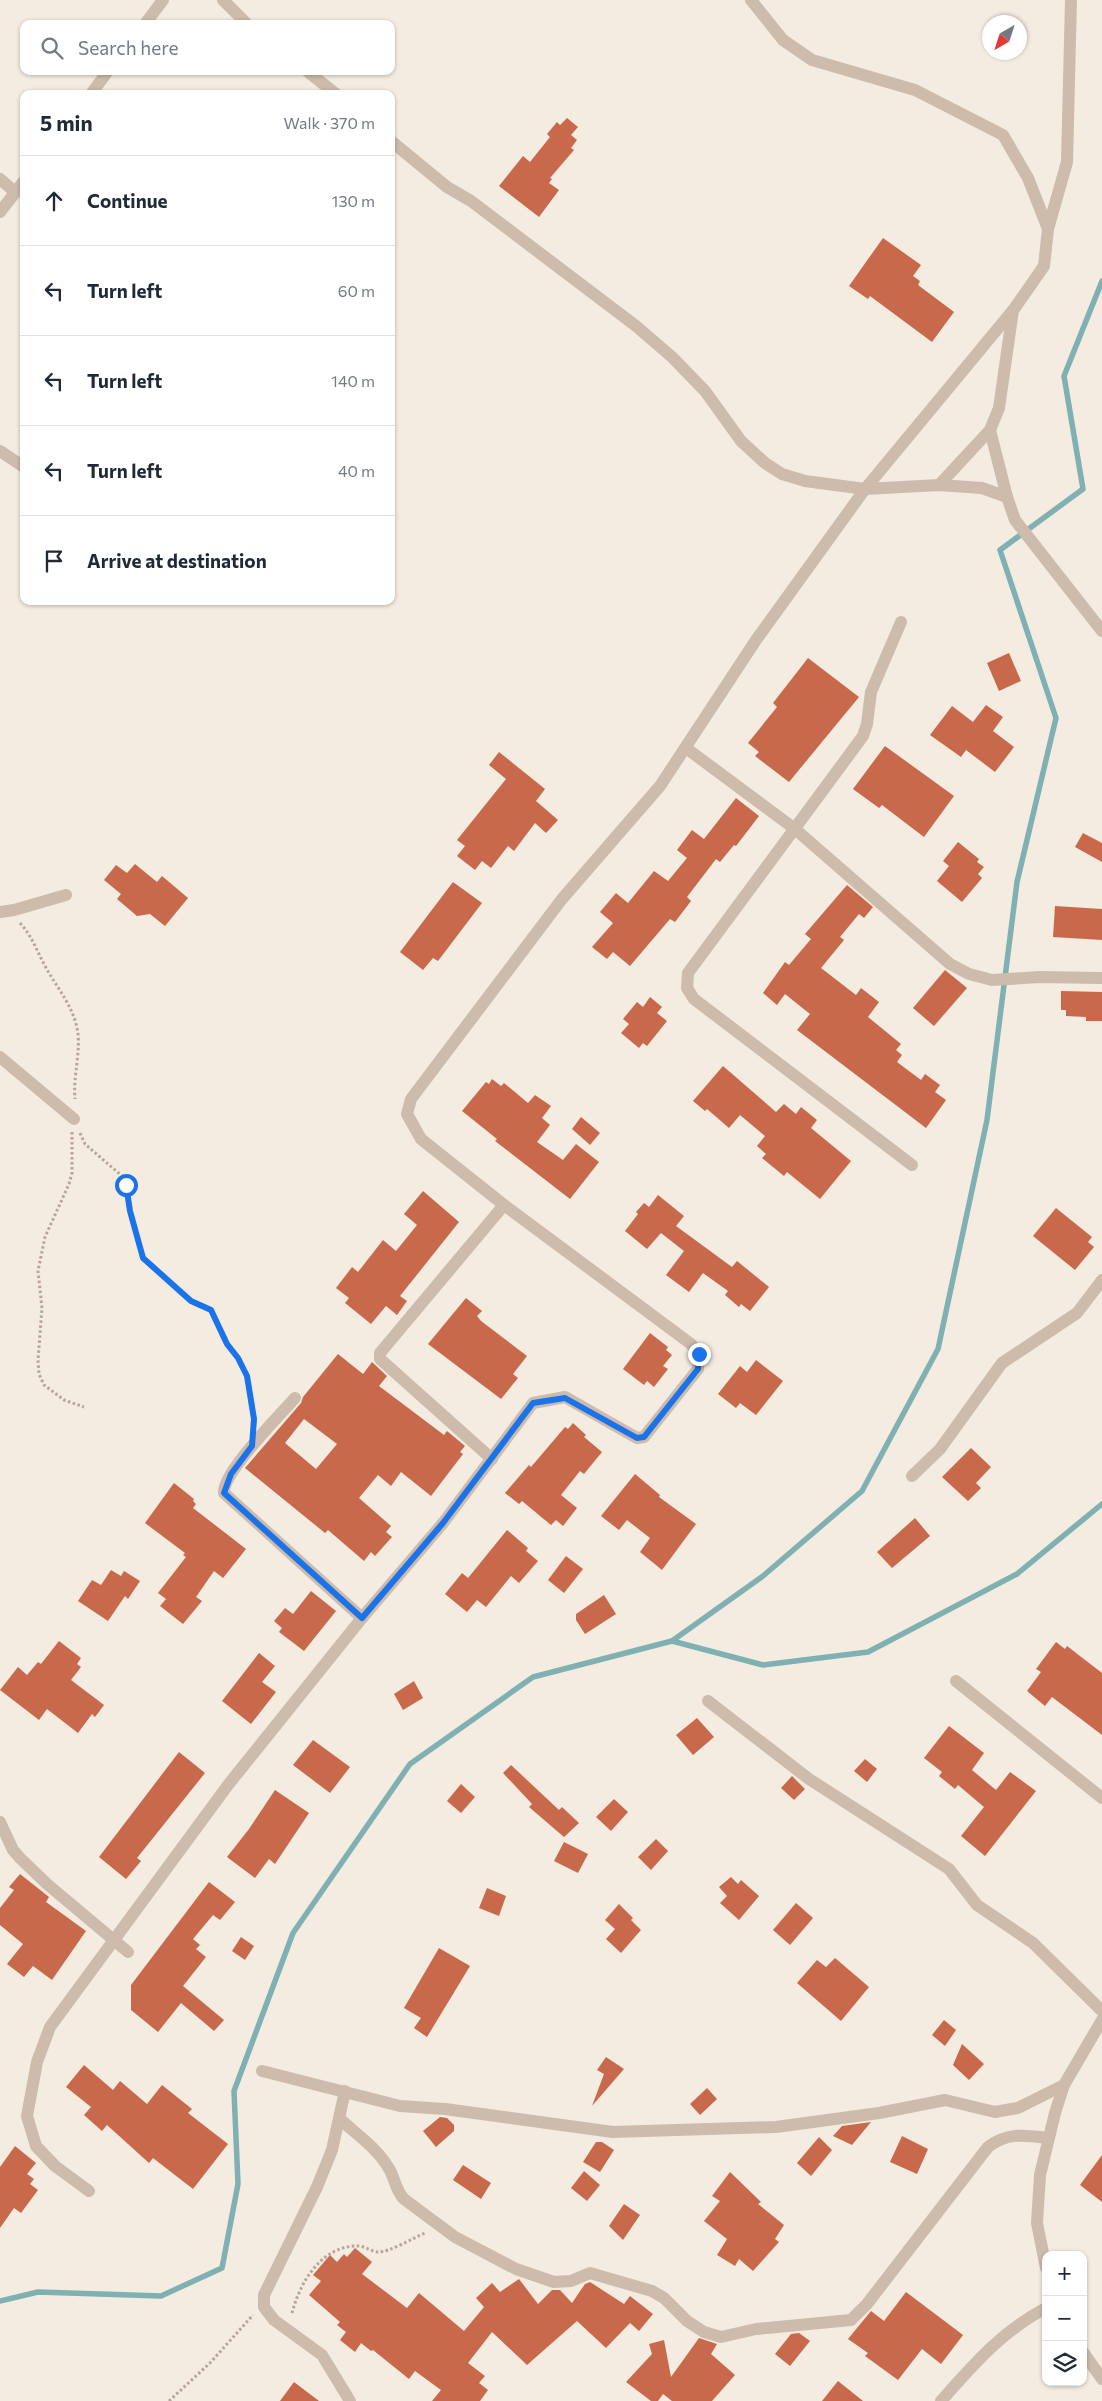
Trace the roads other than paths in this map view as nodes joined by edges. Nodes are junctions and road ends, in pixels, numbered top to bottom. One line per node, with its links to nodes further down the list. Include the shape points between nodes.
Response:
1 (223, 0): 6 (street)
2 (751, 0): 16 (street, via 783,40 812,60 916,90 1003,135 1028,178)
3 (1071, 0): 16 (street, via 1067,162)
4 (160, 1): 5 (street)
5 (148, 20)
6 (243, 20)
7 (105, 75): 9 (street)
8 (311, 75): 10 (street)
9 (94, 90)
10 (331, 90)
11 (395, 145): 22 (street, via 636,326 689,373 741,441 765,463 782,474 805,481)
12 (0, 180): 14 (street)
13 (20, 186): 14 (street)
14 (16, 192): 15 (street)
15 (0, 212)
16 (1048, 229): 17 (street, via 1044,266)
17 (1014, 309): 18 (street, via 999,408); 22 (street)
18 (990, 430): 21 (street); 23 (street)
19 (0, 451): 20 (street)
20 (20, 464)
21 (939, 485): 22 (street); 23 (street, via 982,488)
22 (865, 489): 26 (street, via 756,640)
23 (1007, 497): 25 (street, via 1015,520)
24 (901, 622): 27 (street, via 871,692 863,736)
25 (1102, 631)
26 (686, 748): 27 (street); 34 (street, via 660,786 562,899 411,1099 407,1114 421,1139)
27 (795, 829): 30 (street, via 950,964 969,974 992,980); 33 (street, via 688,973 688,988 694,999)
28 (66, 894): 29 (street)
29 (4, 911)
30 (1102, 978)
31 (0, 1057): 32 (street)
32 (74, 1119)
33 (912, 1165)
34 (504, 1205): 37 (street, via 380,1353 380,1359); 37 (street, via 691,1344 699,1354 698,1369 644,1437 637,1438 565,1398 533,1403)
35 (1102, 1280): 38 (street, via 1077,1313 1002,1363 940,1450)
36 (295, 1398): 39 (street, via 252,1446 223,1490 226,1497)
37 (492, 1459): 39 (street, via 443,1523)
38 (912, 1476)
39 (362, 1618): 44 (street, via 228,1785)
40 (956, 1681): 42 (street)
41 (708, 1701): 46 (street, via 809,1779 948,1869 977,1905 1033,1943)
42 (1102, 1798)
43 (0, 1822): 44 (street, via 20,1858)
44 (113, 1940): 45 (street); 53 (street, via 50,2028 38,2062 27,2116 36,2146 55,2166)
45 (128, 1952)
46 (1102, 2012)
47 (1102, 2020): 49 (street)
48 (262, 2072): 50 (street)
49 (1064, 2085): 50 (street, via 1018,2108 995,2112 945,2100 776,2127 636,2132 612,2132 400,2106); 52 (street)
50 (345, 2091): 51 (street)
51 (340, 2119): 52 (street, via 380,2155 390,2168 399,2194 441,2228 516,2269 554,2282 571,2281 590,2273 652,2291 687,2321 704,2332 721,2337 852,2320 988,2146 1009,2135); 58 (street, via 318,2187 264,2295 264,2307 274,2320 322,2355)
52 (1048, 2138): 54 (street, via 1040,2175 1037,2223)
53 (89, 2191)
54 (1043, 2251)
55 (1042, 2310): 59 (street, via 993,2344)
56 (1087, 2358): 57 (street)
57 (1102, 2379)
58 (350, 2401)
59 (941, 2401)

